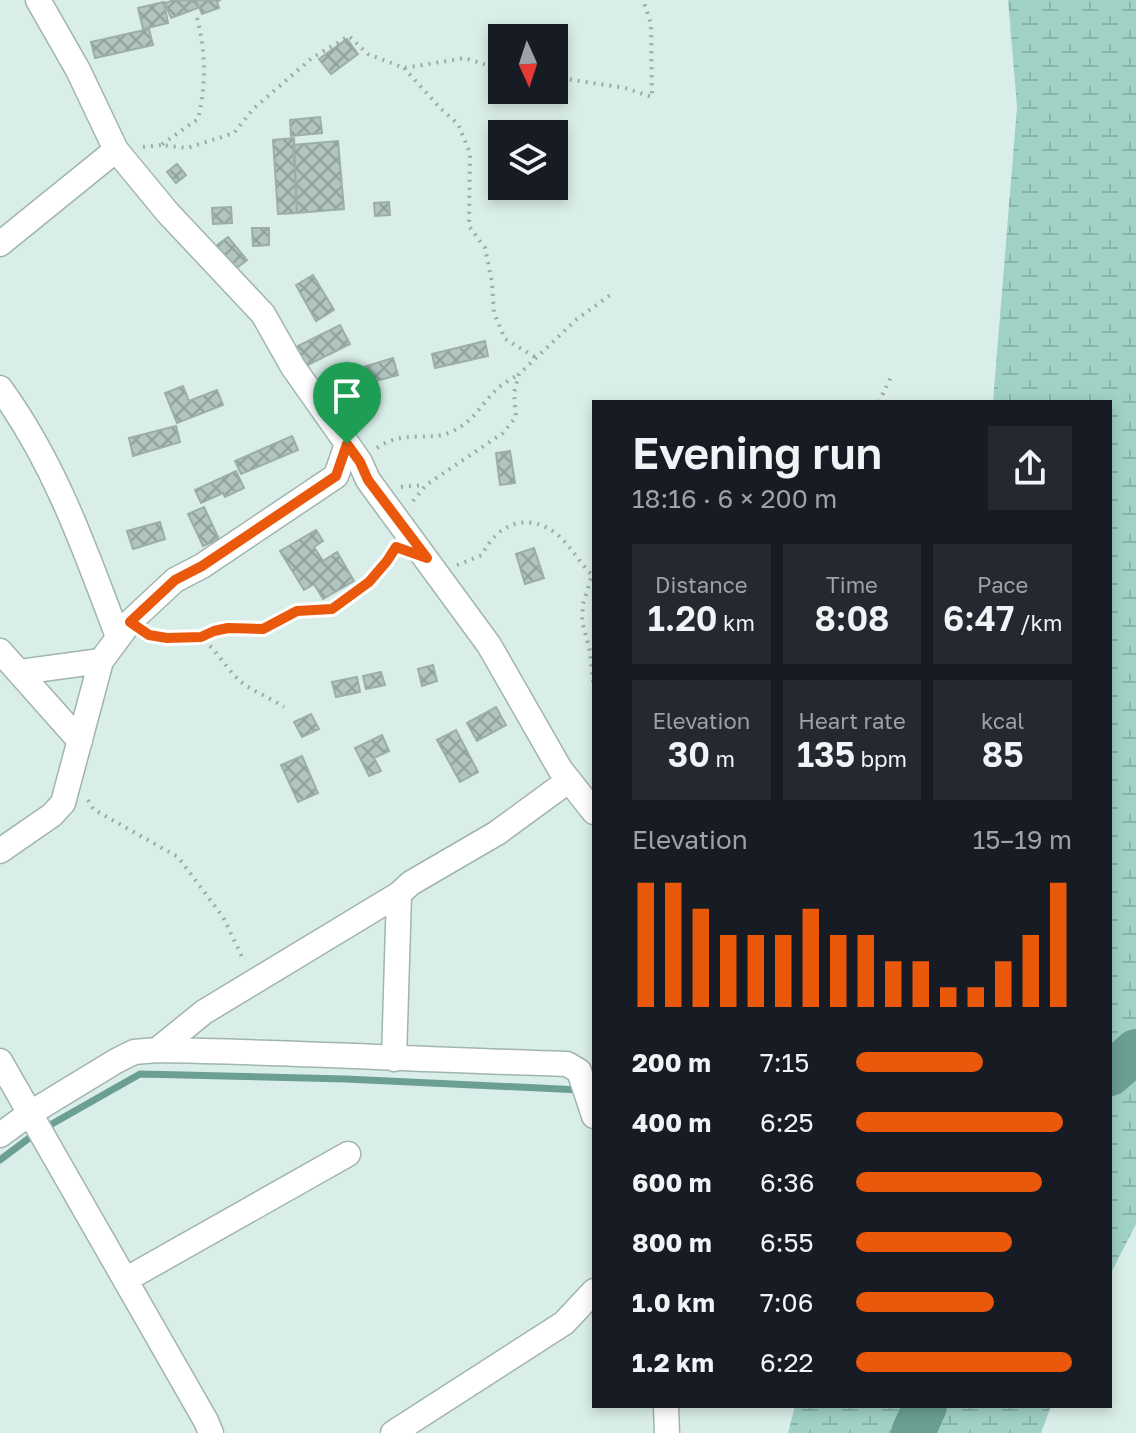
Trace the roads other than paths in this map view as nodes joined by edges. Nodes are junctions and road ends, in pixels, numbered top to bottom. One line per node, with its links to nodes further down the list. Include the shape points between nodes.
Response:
1 (38, 0): 2 (street)
2 (116, 150): 3 (street); 5 (street, via 263,314)
3 (0, 244)
4 (0, 388): 7 (street, via 55,478)
5 (358, 462): 6 (street); 6 (street); 12 (street, via 500,662)
6 (336, 476): 7 (street, via 175,580)
7 (124, 630): 9 (street)
8 (0, 651): 10 (street)
9 (101, 661): 10 (street); 11 (street)
10 (20, 672): 11 (street)
11 (80, 741): 14 (street, via 63,803)
12 (568, 781): 13 (street); 15 (street)
13 (592, 810)
14 (0, 851)
15 (399, 894): 16 (street, via 204,1012); 17 (street)
16 (157, 1050): 17 (street); 20 (street, via 134,1052 116,1061)
17 (394, 1059): 19 (street, via 567,1064)
18 (0, 1061): 20 (street)
19 (588, 1086)
20 (29, 1114): 21 (street); 23 (street)
21 (0, 1135)
22 (348, 1154): 23 (street)
23 (125, 1280): 26 (street)
24 (592, 1293): 27 (street, via 564,1323)
25 (666, 1408): 28 (street)
26 (211, 1433)
27 (393, 1433)
28 (667, 1433)

